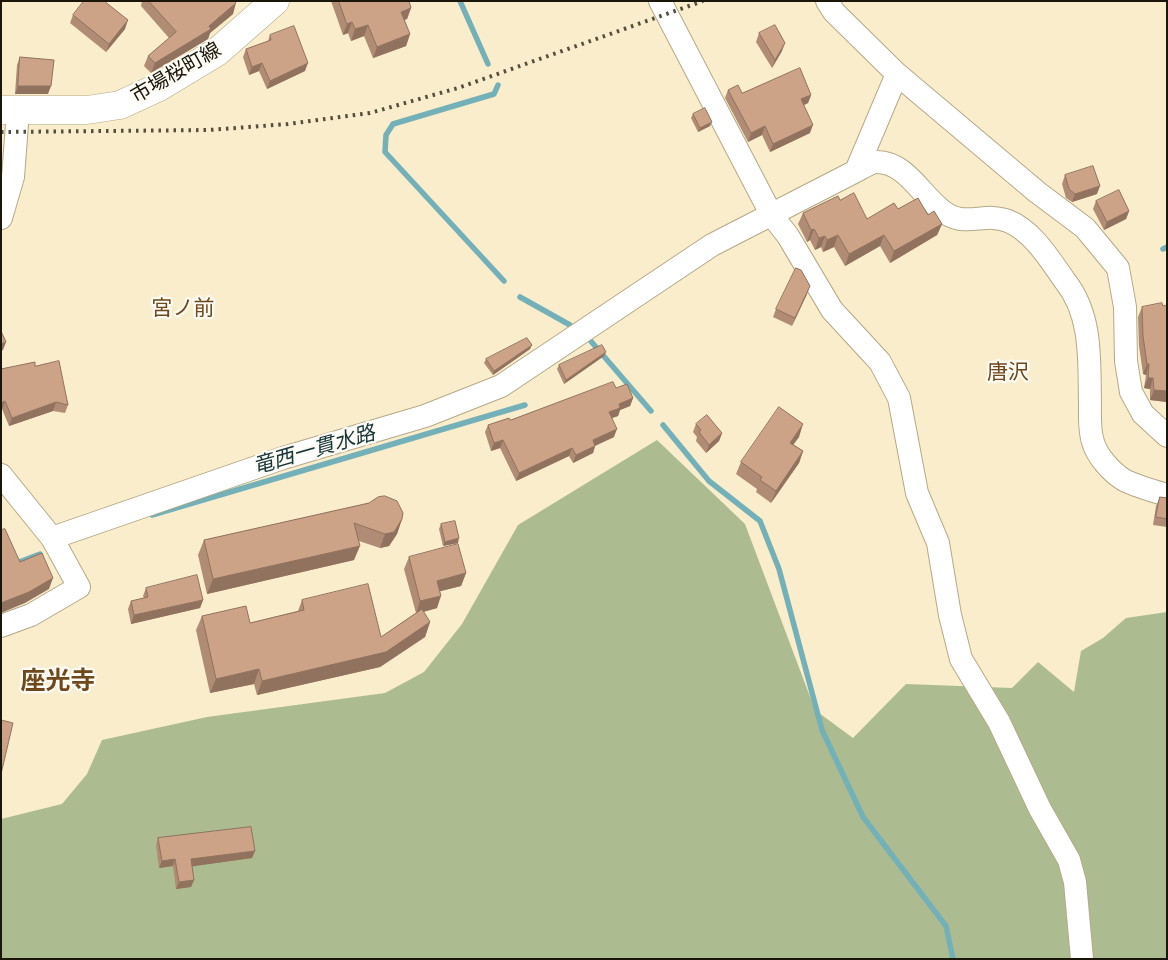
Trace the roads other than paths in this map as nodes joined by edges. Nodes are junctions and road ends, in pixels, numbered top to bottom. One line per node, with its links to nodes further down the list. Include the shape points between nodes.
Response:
1 (275, 1): 5 (main road, 市場桜町線, via 217,52 159,87 120,105 87,110)
2 (660, 1): 7 (street)
3 (827, 1): 4 (street, via 834,12)
4 (897, 74): 6 (street); 9 (street, via 1037,192 1085,228 1118,268 1125,307 1126,361 1132,392 1143,414)
5 (10, 111): 8 (street, via 13,177)
6 (856, 170): 7 (street); 11 (street, via 877,162 894,168 906,175 940,210 958,220 993,218 1008,221 1029,236 1075,294 1080,306 1089,347 1093,443 1111,469 1124,480)
7 (771, 214): 12 (street, via 712,245 501,386 424,416 283,458); 14 (street, via 788,236 832,310 880,362 899,398 917,493 938,543 961,660 999,722 1040,810 1069,860 1075,882)
8 (1, 218)
9 (1167, 436)
10 (1, 475): 12 (street)
11 (1167, 495)
12 (52, 538): 13 (street, via 79,587 31,615)
13 (1, 626)
14 (1082, 959)

